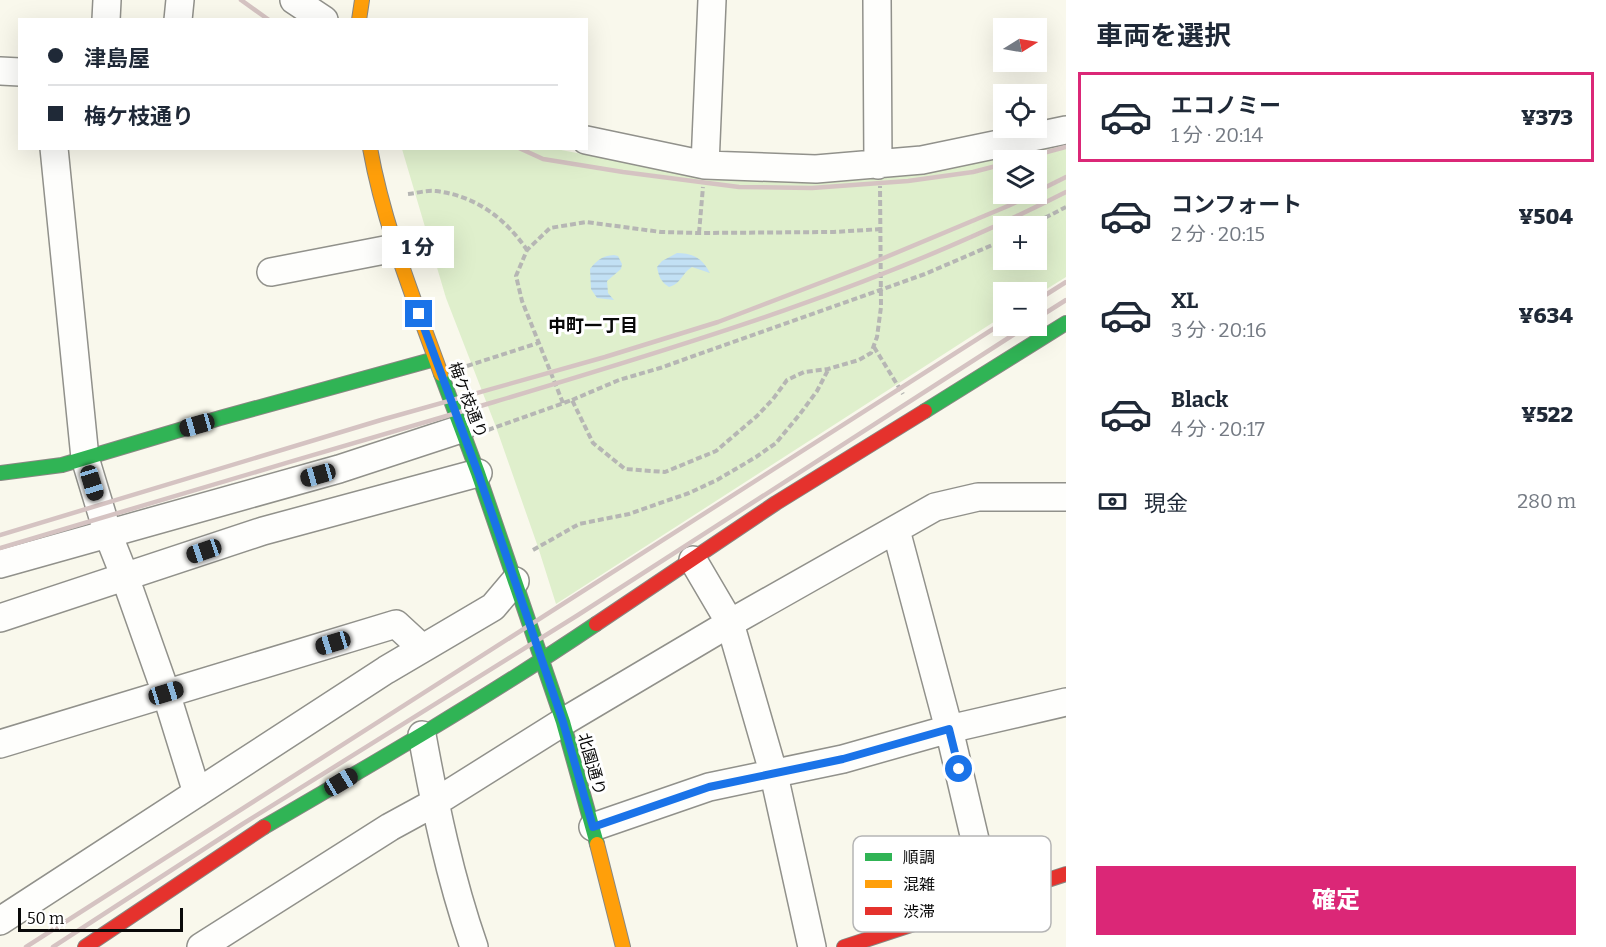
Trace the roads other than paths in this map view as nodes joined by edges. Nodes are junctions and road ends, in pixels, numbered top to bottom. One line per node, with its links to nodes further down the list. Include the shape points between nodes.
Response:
1 (106, 0): 7 (street)
2 (180, 0): 8 (street)
3 (294, 0): 9 (street)
4 (362, 0): 10 (street)
5 (712, 0): 17 (street)
6 (877, 0): 18 (street)
7 (106, 18)
8 (178, 18)
9 (321, 18)
10 (359, 18)
11 (0, 70): 12 (street)
12 (18, 72)
13 (1066, 130): 18 (street, via 922,160)
14 (588, 140): 17 (street)
15 (54, 150): 24 (street)
16 (370, 150): 19 (street, 梅ケ枝通り)
17 (705, 165): 18 (street, via 816,169)
18 (878, 165)
19 (395, 248): 20 (street); 22 (street, 梅ケ枝通り)
20 (271, 272)
21 (1066, 322): 30 (street, via 776,503)
22 (435, 359): 23 (street, 梅ケ枝通り); 24 (street)
23 (475, 429): 26 (street, 梅ケ枝通り); 29 (street)
24 (85, 458): 25 (street); 29 (street)
25 (0, 473)
26 (478, 473): 32 (street, via 263,531); 33 (street, 梅ケ枝通り)
27 (1066, 497): 28 (street, via 978,497 935,507)
28 (896, 530): 35 (street); 41 (street)
29 (108, 534): 31 (street); 32 (street)
30 (693, 560): 35 (street); 37 (street)
31 (0, 564)
32 (125, 577): 34 (street); 38 (street)
33 (515, 581): 36 (street, via 493,607); 37 (street, 梅ケ枝通り)
34 (0, 618)
35 (730, 623): 40 (street); 44 (street)
36 (422, 648): 38 (street, via 396,624); 45 (street)
37 (542, 661): 40 (street, 北園通り); 42 (street)
38 (166, 693): 43 (street); 45 (street)
39 (1066, 702): 41 (street)
40 (563, 722): 46 (street); 47 (street, 北園通り)
41 (949, 729): 44 (street); 48 (street)
42 (422, 735): 46 (street); 53 (street, via 261,829)
43 (0, 744)
44 (774, 775): 47 (street, via 709,787); 57 (street)
45 (197, 793): 51 (street)
46 (434, 803): 54 (street, via 390,826); 55 (street)
47 (593, 827): 56 (street, 北園通り)
48 (974, 836)
49 (1066, 874): 50 (street)
50 (1051, 879)
51 (0, 921)
52 (889, 932): 58 (street)
53 (85, 947)
54 (201, 947)
55 (474, 947)
56 (623, 947)
57 (812, 947)
58 (844, 947)

